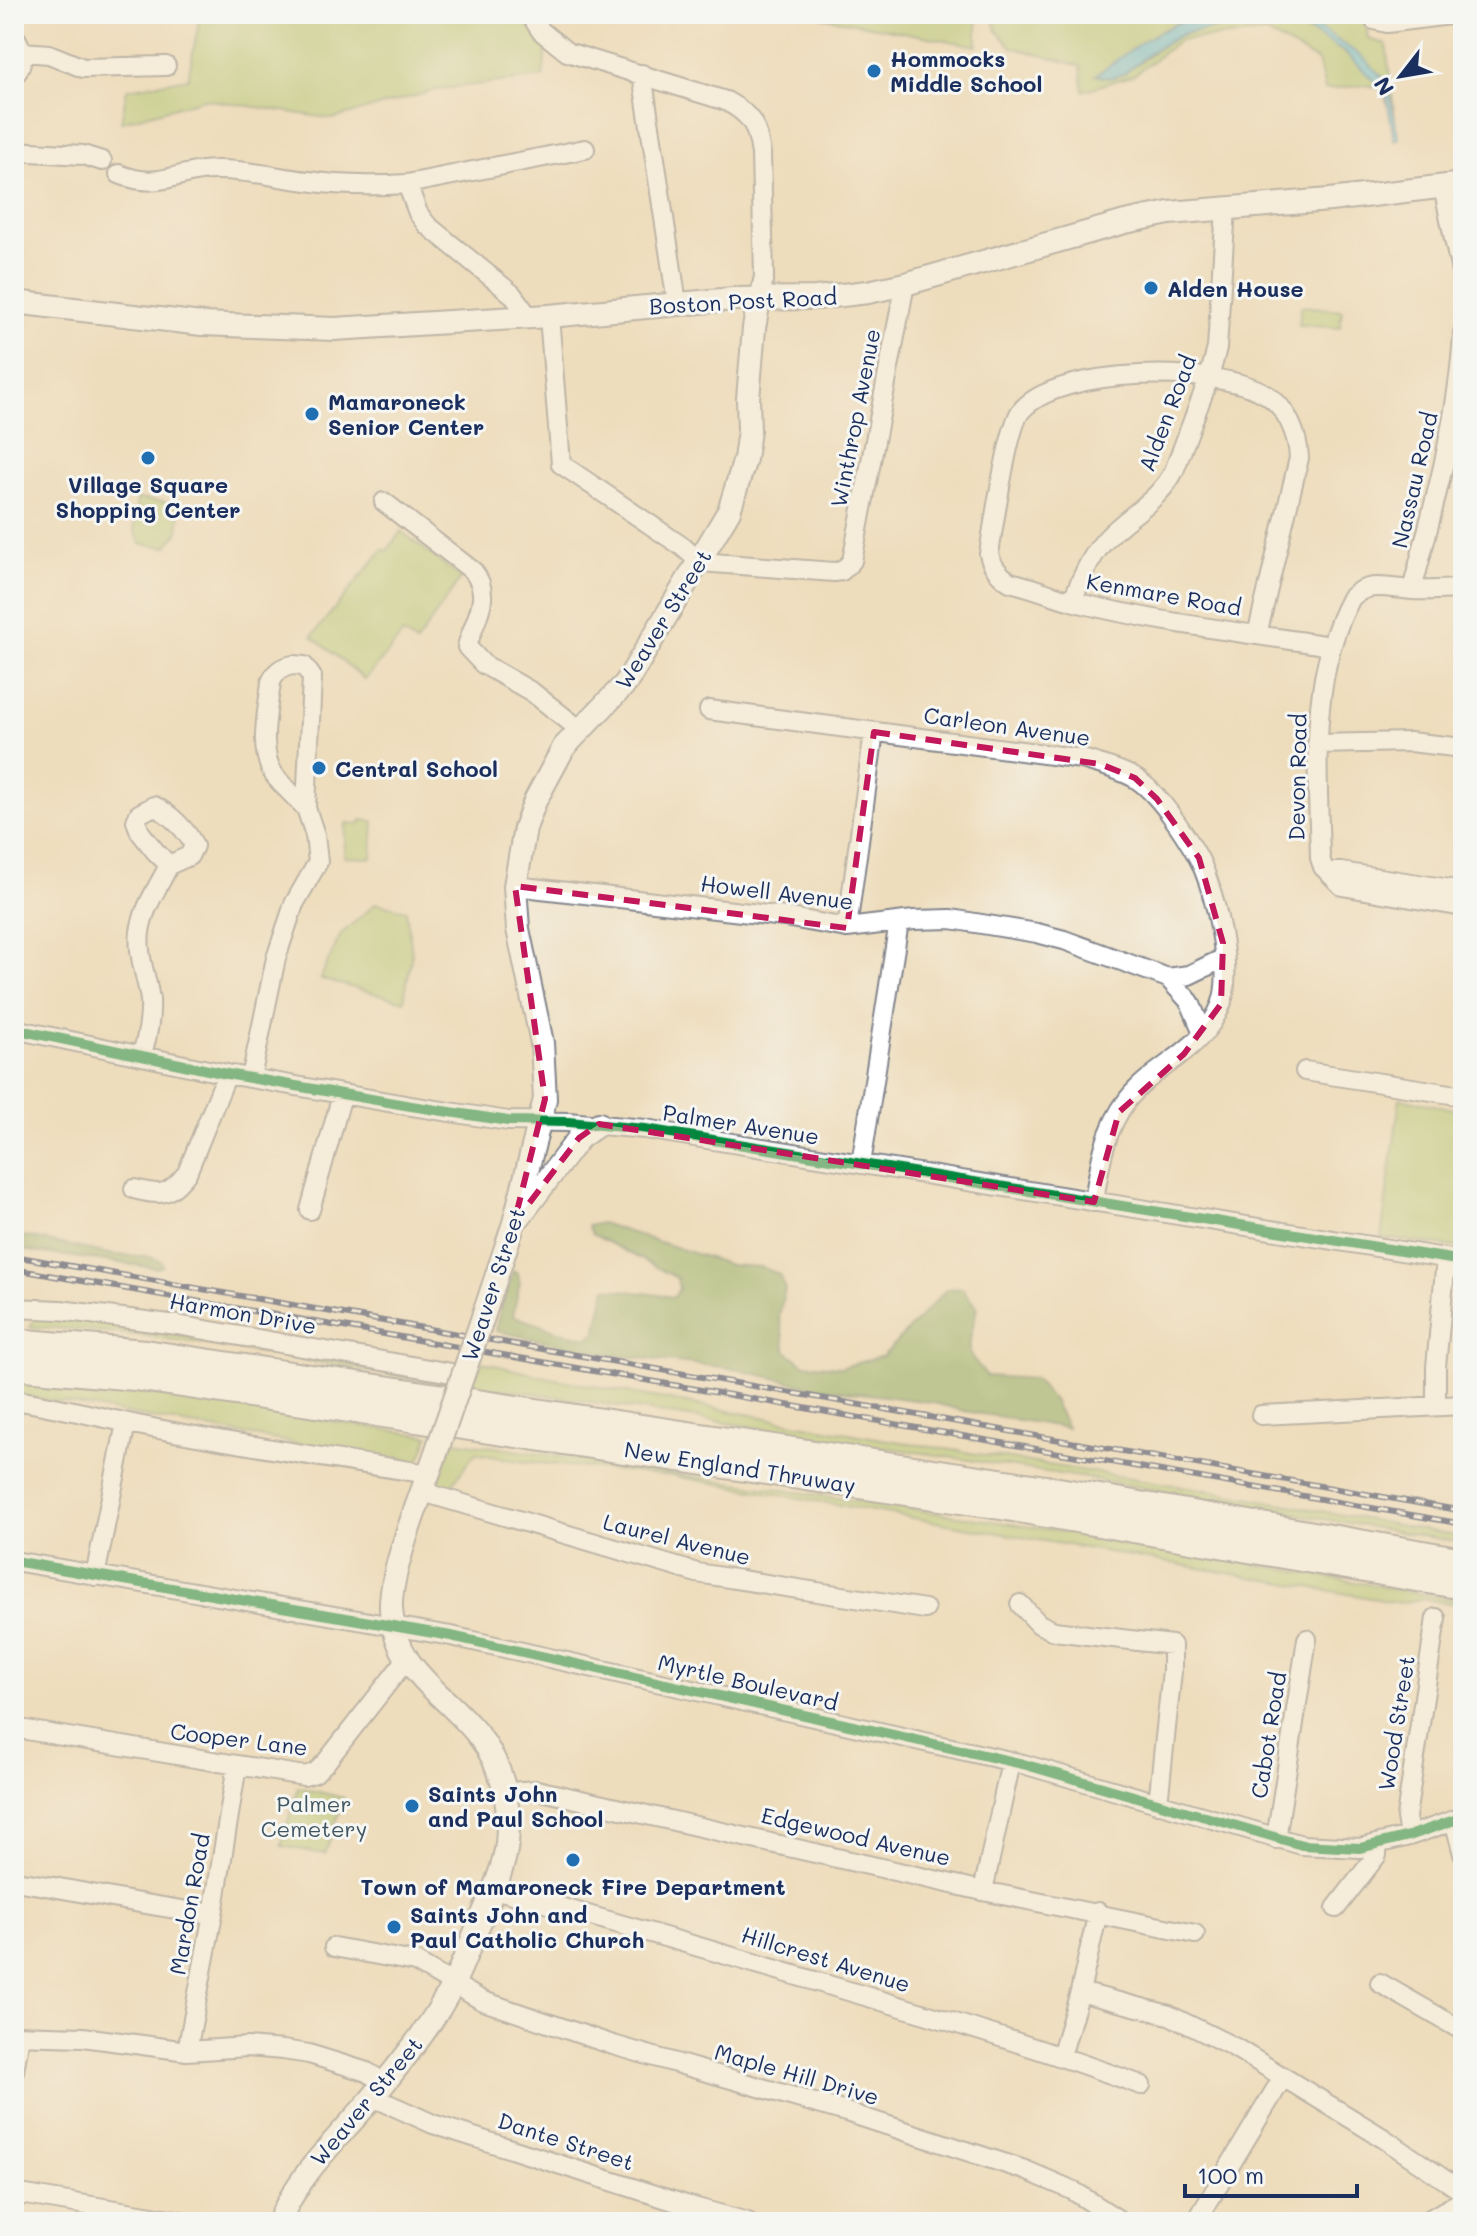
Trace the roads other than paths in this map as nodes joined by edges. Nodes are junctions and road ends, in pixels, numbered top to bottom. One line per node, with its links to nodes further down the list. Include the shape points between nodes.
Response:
1 (530, 14): 6 (street, via 567,52)
2 (1369, 14): 3 (street, via 1387,23)
3 (1458, 14)
4 (18, 43): 5 (street, via 83,68); 7 (street, via 22,61)
5 (166, 66)
6 (642, 74): 17 (street, via 726,101 753,123 761,153 764,276); 19 (street)
7 (14, 76)
8 (585, 149): 12 (street)
9 (14, 151): 10 (street)
10 (102, 161)
11 (119, 174): 12 (street, via 150,182 214,169 311,182)
12 (407, 184): 20 (street, via 427,225)
13 (1453, 185): 14 (main road, Boston Post Road); 15 (street)
14 (1226, 208): 16 (main road, Boston Post Road, via 1125,222); 22 (street, Alden Road, via 1217,348)
15 (1463, 281)
16 (905, 284): 17 (main road, Boston Post Road, via 816,298); 25 (street, Winthrop Avenue, via 852,561 834,572)
17 (759, 300): 19 (main road, Boston Post Road); 25 (main road, Weaver Street, via 742,472 729,511)
18 (14, 302): 20 (main road, Boston Post Road, via 267,328 369,328)
19 (677, 303): 20 (main road, Boston Post Road)
20 (539, 317): 25 (street, via 561,464)
21 (1463, 333): 23 (street, Nassau Road)
22 (1209, 378): 28 (street, Alden Road, via 1169,482 1098,548); 28 (street, Kenmare Road, via 1146,374 1095,379 1044,393 1019,413 989,554 1010,582); 29 (street, via 1268,396 1298,439 1299,458)
23 (1455, 456): 27 (street, Nassau Road)
24 (384, 502): 32 (street, via 480,579 479,618 467,647 483,664 532,692)
25 (700, 562): 32 (main road, Weaver Street, via 626,683)
26 (1463, 589): 27 (street)
27 (1412, 590): 30 (street, Devon Road, via 1382,586 1357,592)
28 (1072, 601): 29 (street, Kenmare Road)
29 (1257, 635): 30 (street, Kenmare Road)
30 (1331, 646): 34 (street, Devon Road)
31 (709, 710): 33 (street, Carleon Avenue)
32 (579, 729): 39 (main road, Weaver Street, via 535,801)
33 (874, 732): 43 (street); 44 (street, Carleon Avenue, via 1082,759 1135,778 1157,799 1199,858)
34 (1317, 744): 35 (street, via 1410,742); 38 (street, Devon Road, via 1320,858)
35 (1463, 748)
36 (306, 808): 36 (street, via 312,677 304,666 293,665 275,673 271,682 266,750 275,776); 51 (street, via 318,862 294,904 276,958)
37 (169, 865): 48 (street, via 139,934 150,1001)
38 (1328, 872): 40 (street); 41 (street, via 1342,886)
39 (515, 886): 43 (street, Howell Avenue); 54 (main road, Weaver Street, via 523,960 542,1043 545,1099)
40 (1463, 891)
41 (1463, 907)
42 (899, 922): 43 (street, Howell Avenue); 45 (street, Howell Avenue, via 951,919 1037,933); 56 (street)
43 (847, 928)
44 (1224, 958): 45 (street, via 1189,975); 47 (street, Carleon Avenue, via 1221,1004)
45 (1168, 978): 47 (street, via 1190,1002)
46 (14, 1029): 48 (street, Palmer Avenue)
47 (1203, 1033): 58 (street, Carleon Avenue, via 1119,1112 1106,1141)
48 (142, 1054): 50 (street, Palmer Avenue)
49 (1305, 1071): 53 (street)
50 (227, 1074): 51 (street, Palmer Avenue); 57 (street, via 187,1173 165,1193)
51 (251, 1078): 52 (street, Palmer Avenue)
52 (342, 1095): 54 (street, Palmer Avenue, via 508,1121); 59 (street)
53 (1463, 1096)
54 (539, 1121): 55 (street, Palmer Avenue); 60 (main road, Weaver Street)
55 (599, 1124): 56 (street, Palmer Avenue); 60 (main road, via 579,1138)
56 (861, 1164): 58 (street, Palmer Avenue)
57 (134, 1189)
58 (1094, 1202): 61 (street, Palmer Avenue)
59 (310, 1210)
60 (514, 1223): 65 (main road, Weaver Street, bridge)
61 (1455, 1260): 67 (street, via 1436,1367)
62 (14, 1308): 65 (street, Harmon Drive, via 177,1325)
63 (14, 1342): 73 (highway, New England Thruway, via 159,1355 1018,1484)
64 (14, 1366): 75 (highway, New England Thruway, via 135,1377 991,1505)
65 (458, 1374): 71 (main road, Weaver Street, bridge)
66 (14, 1400): 70 (street)
67 (1436, 1405): 68 (street); 69 (street)
68 (1463, 1405)
69 (1261, 1415)
70 (126, 1423): 71 (street); 74 (street)
71 (426, 1483): 77 (street, Laurel Avenue, via 697,1573); 79 (main road, Weaver Street, via 396,1572)
72 (14, 1561): 74 (street, Myrtle Boulevard)
73 (1463, 1561)
74 (95, 1576): 79 (street, Myrtle Boulevard)
75 (1463, 1586)
76 (1020, 1604): 86 (street, via 1054,1631 1172,1645)
77 (925, 1609)
78 (1436, 1618): 88 (street, Wood Street, via 1406,1817)
79 (394, 1626): 81 (main road, Weaver Street); 83 (street, Myrtle Boulevard)
80 (1307, 1639): 89 (street, Cabot Road)
81 (406, 1660): 84 (street, Cooper Lane, via 315,1773 304,1776); 85 (main road, Weaver Street, via 479,1735)
82 (14, 1728): 84 (street, Cooper Lane)
83 (1011, 1762): 86 (street, Myrtle Boulevard); 94 (street)
84 (237, 1765): 97 (street, Mardon Road)
85 (507, 1792): 93 (main road, Weaver Street, via 507,1847); 94 (street, Edgewood Avenue, via 537,1790)
86 (1158, 1804): 89 (street, Myrtle Boulevard)
87 (1459, 1819): 88 (street, Myrtle Boulevard); 91 (street)
88 (1409, 1836): 90 (street, Myrtle Boulevard)
89 (1276, 1839): 90 (street, Myrtle Boulevard, via 1324,1848)
90 (1377, 1845): 95 (street, via 1377,1855)
91 (1463, 1854)
92 (14, 1881): 97 (street)
93 (494, 1889): 100 (main road, Weaver Street); 106 (street, Hillcrest Avenue)
94 (983, 1891): 96 (street, Edgewood Avenue)
95 (1336, 1908)
96 (1098, 1912): 98 (street, Edgewood Avenue); 102 (street)
97 (213, 1914): 105 (street, Mardon Road)
98 (1195, 1934)
99 (334, 1947): 100 (street, Maple Hill Drive, via 415,1962)
100 (453, 1983): 110 (main road, Weaver Street, via 406,2058); 113 (street, Maple Hill Drive, via 483,2001 613,2045 1025,2170 1072,2190)
101 (1380, 1983): 103 (street)
102 (1080, 1992): 106 (street); 108 (street, via 1169,2015)
103 (1463, 2031)
104 (17, 2036): 105 (street, Dante Street, via 83,2037); 107 (street)
105 (187, 2051): 110 (street, Dante Street, via 247,2047 309,2054 367,2072)
106 (1061, 2056): 109 (street, Hillcrest Avenue)
107 (14, 2071)
108 (1283, 2077): 112 (street, via 1383,2138); 118 (street)
109 (1141, 2085)
110 (378, 2090): 115 (main road, Weaver Street, via 308,2169); 116 (street, Dante Street, via 433,2124)
111 (14, 2193): 114 (street)
112 (1457, 2205): 119 (street)
113 (1102, 2216): 117 (street, Maple Hill Drive)
114 (188, 2222)
115 (279, 2222)
116 (748, 2222)
117 (1122, 2222)
118 (1196, 2222)
119 (1425, 2222)

